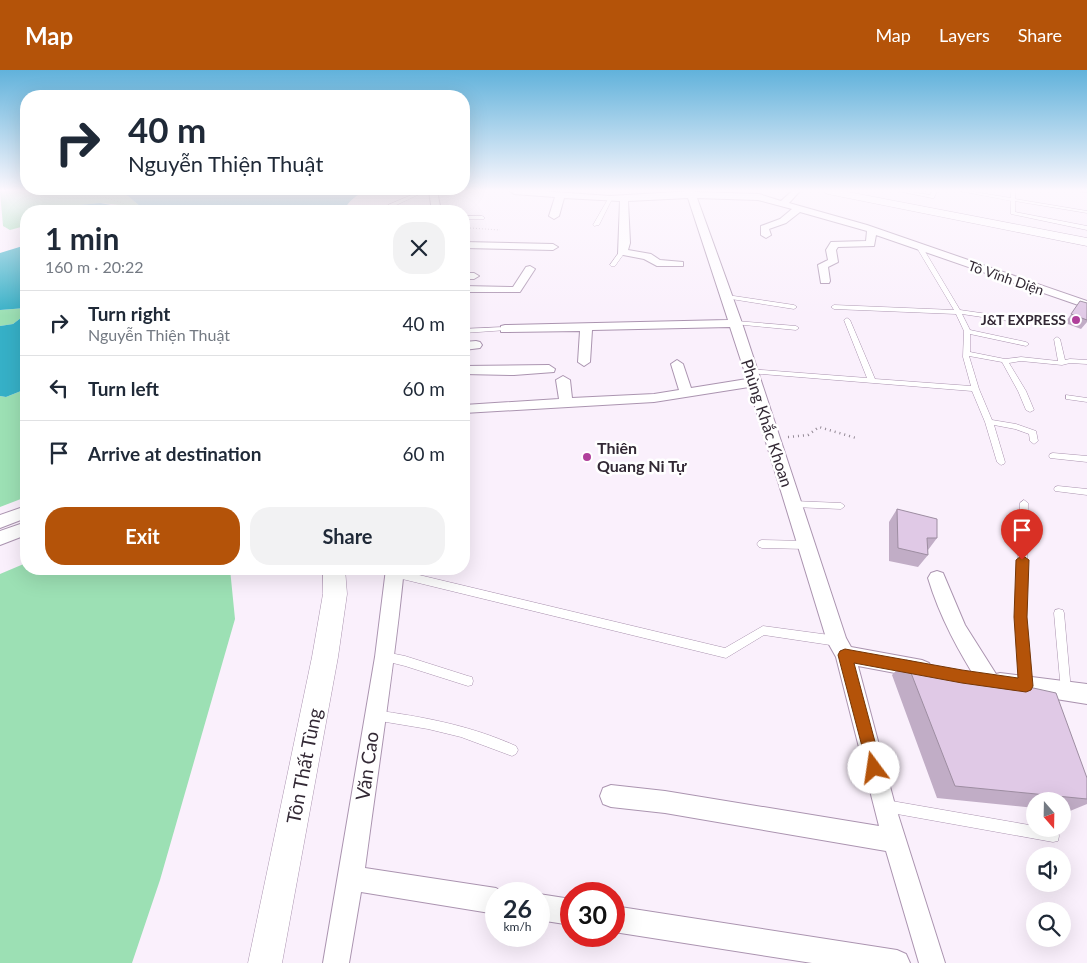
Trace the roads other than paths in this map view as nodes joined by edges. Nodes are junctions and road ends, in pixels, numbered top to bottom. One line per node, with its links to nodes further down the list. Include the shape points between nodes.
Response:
1 (625, 233): 10 (street)
2 (704, 233): 16 (street, Phùng Khắc Khoan)
3 (872, 233): 14 (street, via 870,244 835,244 831,250 834,262 823,265)
4 (879, 233): 9 (street, Tô Vĩnh Diện)
5 (1043, 233): 6 (street)
6 (1087, 242)
7 (470, 245): 8 (street)
8 (553, 247)
9 (920, 248): 17 (street, Tô Vĩnh Diện); 20 (lane)
10 (622, 252): 11 (street, via 647,256 657,263); 12 (lane)
11 (679, 264)
12 (613, 265)
13 (530, 269): 15 (street, via 516,290)
14 (825, 281)
15 (470, 289)
16 (728, 297): 18 (lane); 23 (street, Phùng Khắc Khoan)
17 (1087, 306)
18 (794, 307)
19 (834, 307): 20 (lane)
20 (957, 311): 22 (lane); 28 (lane)
21 (847, 320): 41 (lane)
22 (1015, 320)
23 (736, 323): 24 (street); 25 (lane); 39 (street, Phùng Khắc Khoan)
24 (586, 326): 26 (street); 33 (street)
25 (796, 328)
26 (505, 329): 27 (lane)
27 (470, 331)
28 (967, 331): 30 (lane); 31 (lane)
29 (1057, 339): 35 (lane)
30 (1026, 344)
31 (967, 353): 32 (lane); 42 (lane)
32 (1005, 361): 35 (lane, via 1021,359); 48 (lane)
33 (584, 362)
34 (1087, 362): 35 (lane)
35 (1062, 363)
36 (677, 364): 43 (street)
37 (548, 369): 38 (street)
38 (470, 370)
39 (752, 376): 41 (lane); 43 (street); 57 (street, Phùng Khắc Khoan)
40 (563, 380): 46 (street)
41 (872, 381): 42 (lane)
42 (975, 389): 49 (lane)
43 (686, 392): 46 (street, via 654,398)
44 (1068, 397): 45 (lane)
45 (1087, 400)
46 (566, 403): 47 (street)
47 (470, 409)
48 (1030, 410)
49 (989, 422): 50 (lane, via 1016,426 1033,433); 53 (lane)
50 (1034, 441)
51 (1053, 456): 52 (lane)
52 (1087, 459)
53 (1001, 462)
54 (1058, 489): 55 (lane)
55 (1087, 492)
56 (1024, 503): 74 (lane, via 1020,617)
57 (794, 504): 58 (lane); 64 (street, Phùng Khắc Khoan)
58 (841, 506)
59 (20, 514): 60 (street)
60 (0, 522)
61 (20, 530): 62 (street)
62 (0, 538)
63 (762, 544): 64 (lane)
64 (806, 545): 70 (street, Phùng Khắc Khoan)
65 (334, 575): 86 (street, Tôn Thất Tùng, via 335,594 325,657)
66 (395, 575): 71 (street, Văn Cao)
67 (411, 575): 70 (lane, via 726,653 763,630)
68 (936, 578): 72 (street, via 950,617)
69 (1059, 613): 75 (lane)
70 (841, 648): 72 (street, via 952,675); 80 (street, Phùng Khắc Khoan)
71 (385, 658): 73 (lane, via 406,661); 77 (street, Văn Cao)
72 (988, 680): 74 (street)
73 (468, 682)
74 (1026, 686): 75 (street)
75 (1066, 691): 76 (street)
76 (1087, 694)
77 (374, 715): 78 (lane, via 436,723 482,736); 83 (street, Văn Cao)
78 (512, 750)
79 (611, 796): 82 (street)
80 (884, 805): 81 (lane); 82 (street, Phùng Khắc Khoan)
81 (1026, 831)
82 (894, 840): 89 (street, Phùng Khắc Khoan)
83 (351, 878): 84 (street); 87 (street, Văn Cao)
84 (485, 899)
85 (625, 921): 88 (street)
86 (265, 963)
87 (336, 963)
88 (897, 963)
89 (932, 963)

